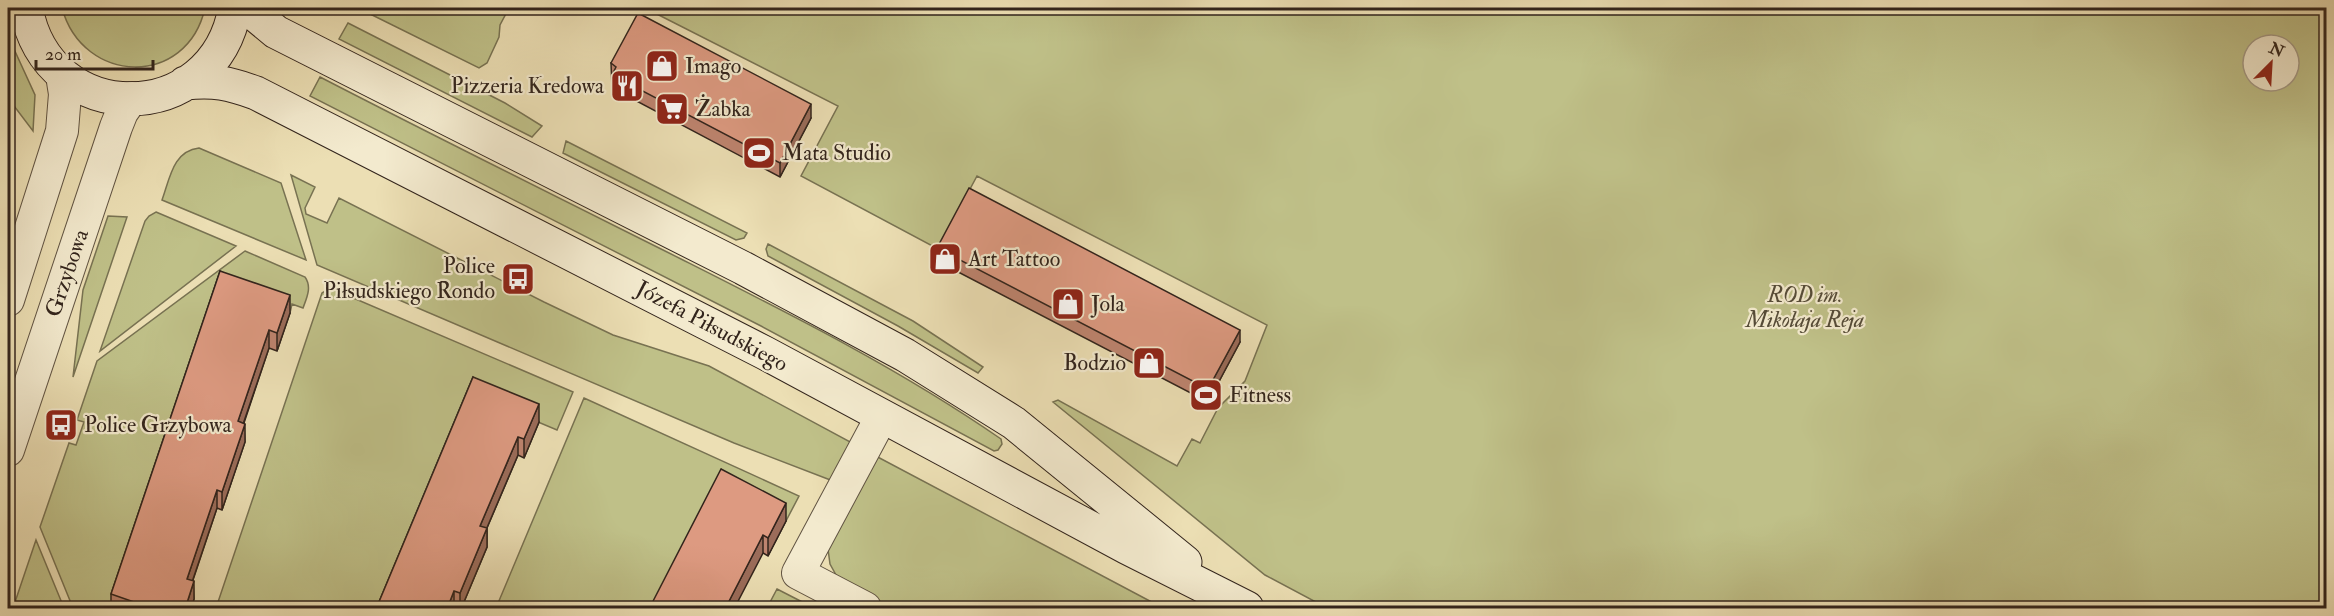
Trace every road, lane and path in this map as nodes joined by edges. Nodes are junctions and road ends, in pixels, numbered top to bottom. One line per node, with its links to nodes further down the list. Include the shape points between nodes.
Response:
1 (26, 8): 4 (street, via 36,41)
2 (235, 8): 5 (street, via 216,55)
3 (247, 8): 10 (street, Józefa Piłsudskiego, via 285,37 743,268 914,360 1014,423)
4 (62, 75): 6 (street, via 87,90); 7 (street, Grzybowa, via 63,131)
5 (185, 83): 6 (street, via 161,94); 8 (street, Józefa Piłsudskiego, via 230,83 256,93 660,298)
6 (132, 99): 9 (street, Grzybowa, via 116,127)
7 (8, 300)
8 (882, 416): 10 (street, Józefa Piłsudskiego); 11 (street, via 798,573)
9 (8, 450)
10 (1238, 604)
11 (865, 609)

